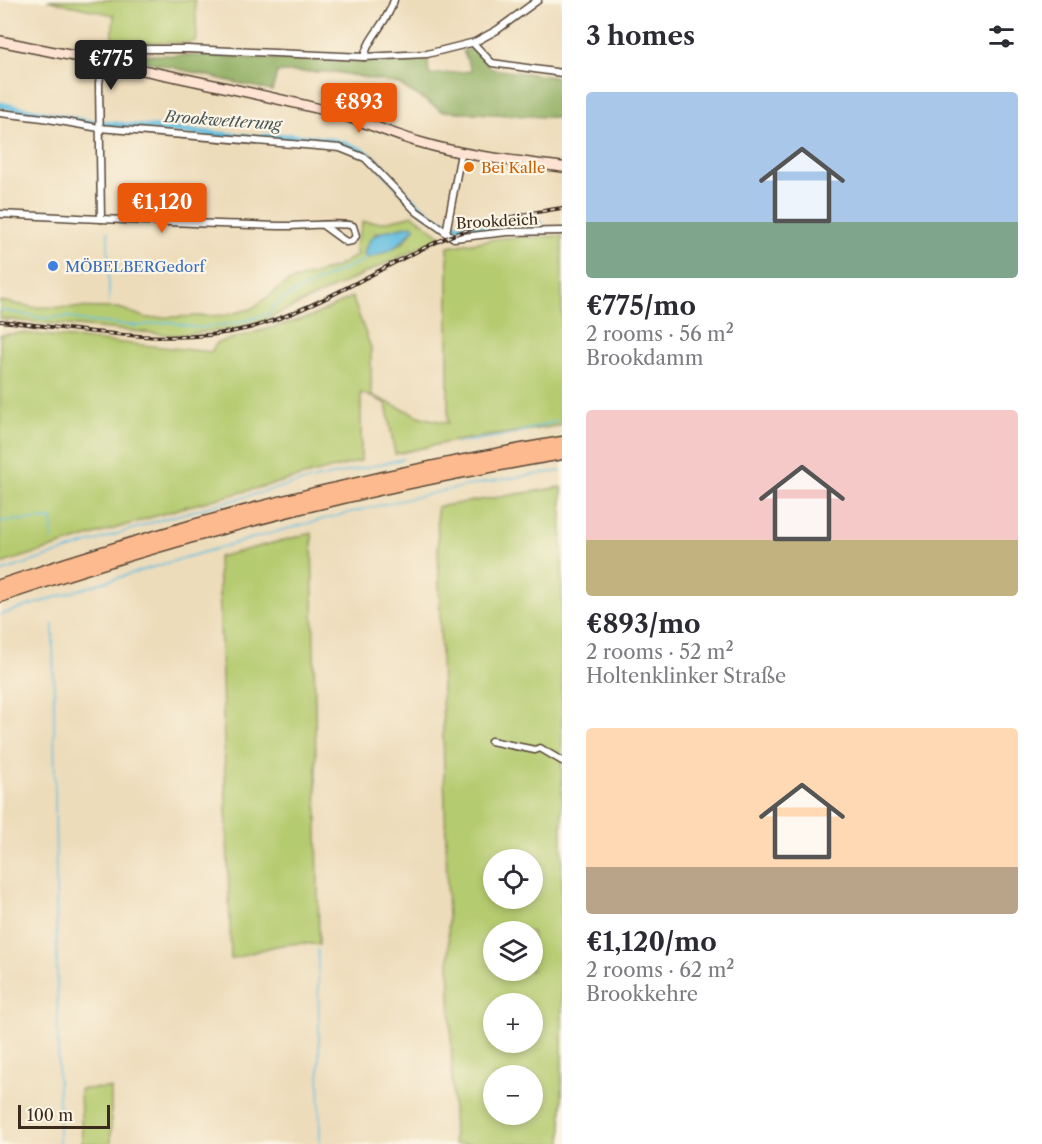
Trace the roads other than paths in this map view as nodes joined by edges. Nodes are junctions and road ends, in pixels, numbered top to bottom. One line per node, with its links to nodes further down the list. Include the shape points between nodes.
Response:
1 (394, 0): 5 (street)
2 (537, 0): 4 (street)
3 (0, 41): 6 (main road)
4 (472, 44): 5 (street, via 427,54); 7 (street, via 492,63)
5 (364, 57): 6 (street, via 112,48 103,50)
6 (101, 60): 9 (street); 10 (main road, via 320,109)
7 (562, 73)
8 (0, 113): 9 (street, Brookdeich)
9 (99, 124): 13 (street); 15 (street, Brookdeich, via 347,149 365,158 416,211)
10 (461, 153): 11 (main road); 15 (street)
11 (562, 167)
12 (0, 214): 13 (street)
13 (101, 219): 14 (street)
14 (324, 226): 14 (street, via 350,224 356,236 346,242)
15 (447, 226): 16 (street, Brookdeich, via 456,238)
16 (562, 231)
17 (562, 443): 19 (highway, via 293,499 123,546)
18 (562, 453): 20 (highway, via 296,508)
19 (0, 586)
20 (0, 596)
21 (491, 741): 22 (street, via 540,748)
22 (562, 761)

